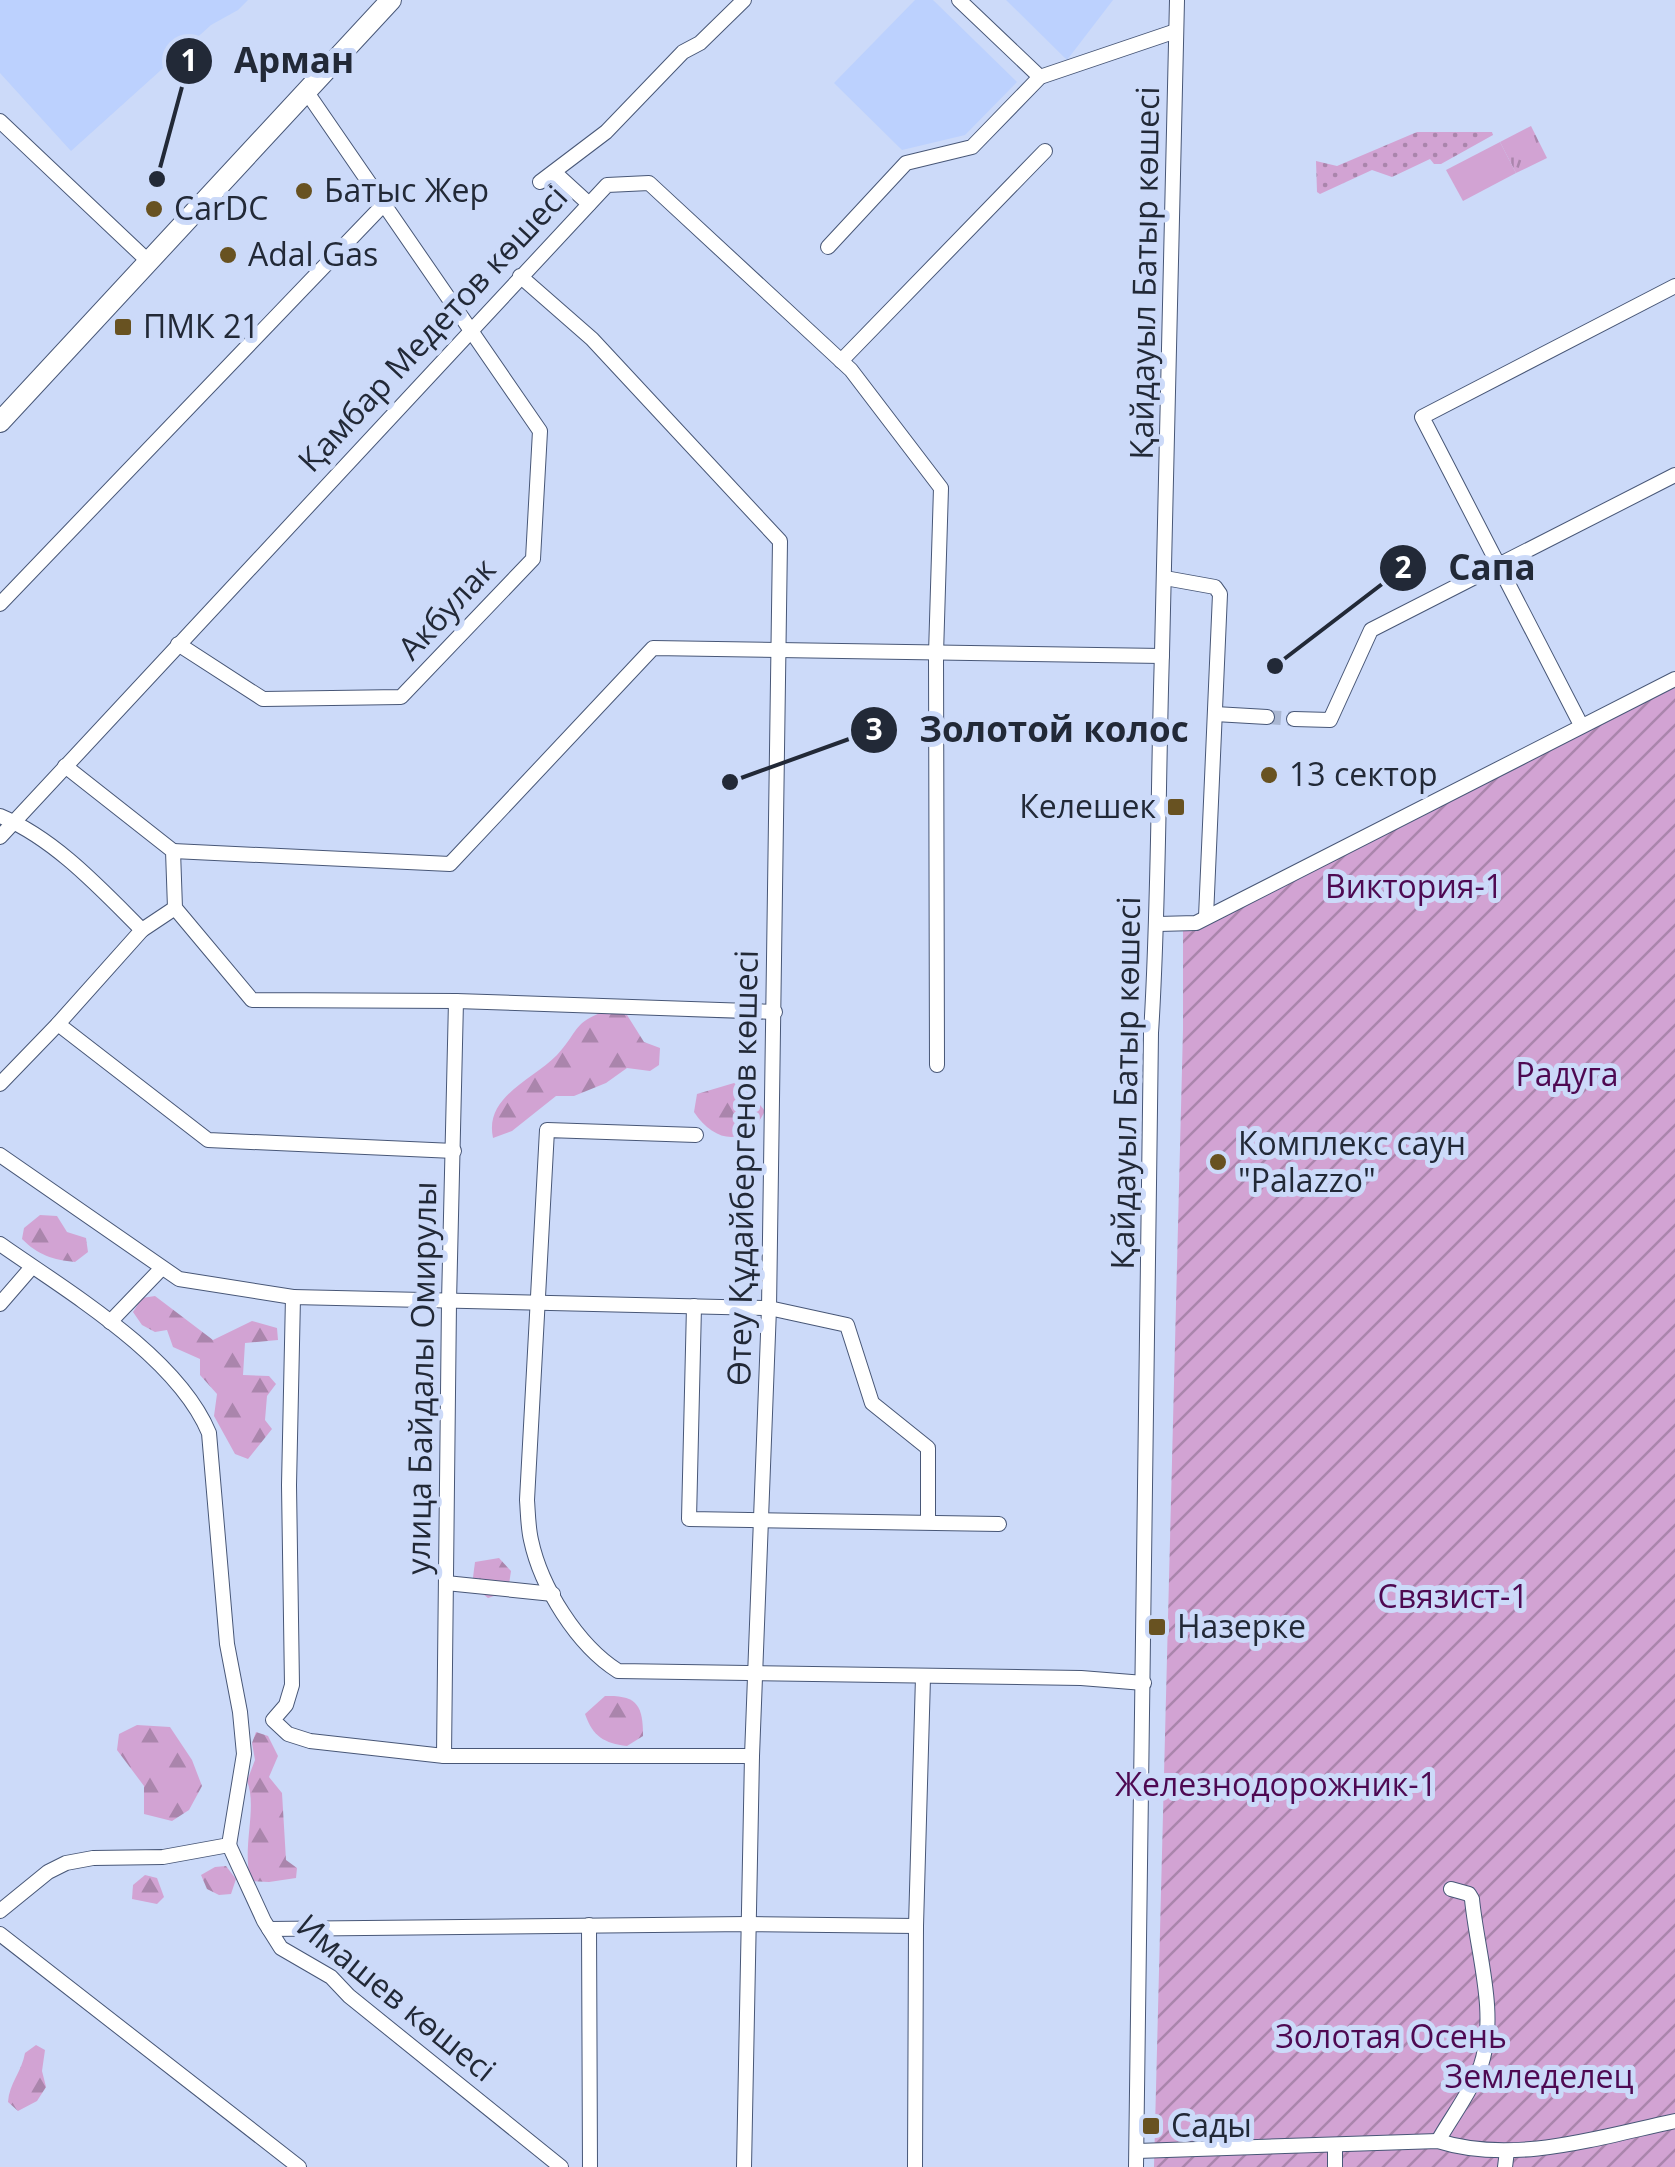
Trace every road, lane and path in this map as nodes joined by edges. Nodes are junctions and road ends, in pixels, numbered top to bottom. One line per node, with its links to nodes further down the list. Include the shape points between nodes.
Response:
1 (391, 0): 7 (highway)
2 (744, 0): 10 (street, via 606,132)
3 (959, 0): 6 (street)
4 (1177, 0): 5 (street, Қайдауыл Батыр көшесі)
5 (1176, 31): 6 (street); 23 (street, Қайдауыл Батыр көшесі)
6 (1040, 77): 14 (street, via 972,148 906,164)
7 (306, 91): 12 (street, Акбулак); 15 (highway)
8 (0, 121): 15 (street)
9 (1045, 151): 19 (street)
10 (554, 172): 11 (street); 13 (street)
11 (540, 182)
12 (384, 204): 18 (street, Акбулак); 24 (street)
13 (589, 204): 16 (street, Қамбар Медетов көшесі); 19 (street, Қамбар Медетов көшесі, via 606,185 649,183)
14 (828, 247)
15 (148, 261): 20 (highway)
16 (520, 276): 18 (street, Қамбар Медетов көшесі); 26 (street, Өтеу Құдайбергенов көшесі, via 592,339 780,541)
17 (1675, 286): 22 (street, via 1422,417)
18 (470, 329): 25 (street, Қамбар Медетов көшесі); 25 (street, Акбулак, via 540,431 532,559 401,698 263,699)
19 (841, 361): 27 (street, Қамбар Медетов көшесі, via 941,488)
20 (0, 422)
21 (1675, 475): 22 (street)
22 (1499, 565): 32 (street, via 1371,630 1330,720); 33 (street)
23 (1165, 578): 28 (street, Қайдауыл Батыр көшесі); 30 (street, via 1220,591)
24 (0, 604)
25 (178, 644): 34 (street, Қамбар Медетов көшесі)
26 (780, 649): 27 (street); 37 (street, via 654,648 450,864); 43 (street, Өтеу Құдайбергенов көшесі)
27 (936, 654): 28 (street); 45 (street, Қамбар Медетов көшесі)
28 (1162, 656): 40 (street, Қайдауыл Батыр көшесі)
29 (1675, 678): 33 (street)
30 (1216, 714): 31 (street); 39 (street)
31 (1267, 717)
32 (1294, 719)
33 (1581, 725): 39 (street)
34 (65, 766): 35 (street, Қамбар Медетов көшесі); 37 (street)
35 (7, 819): 36 (street, Қамбар Медетов көшесі); 41 (street, via 82,871)
36 (0, 837)
37 (174, 850): 38 (street)
38 (175, 908): 41 (street); 42 (street, via 252,1000)
39 (1206, 918): 40 (street)
40 (1158, 924): 67 (street, Қайдауыл Батыр көшесі, via 1150,1073)
41 (142, 930): 44 (street)
42 (456, 1000): 43 (street); 48 (street, улица Байдалы Омирулы)
43 (775, 1012): 58 (street, Өтеу Құдайбергенов көшесі)
44 (58, 1024): 46 (street); 48 (street, via 208,1140)
45 (938, 1065)
46 (0, 1084)
47 (696, 1134): 55 (street, via 547,1130)
48 (454, 1151): 54 (street, улица Байдалы Омирулы)
49 (1, 1158): 52 (street)
50 (0, 1244): 51 (street)
51 (32, 1267): 56 (street); 59 (street)
52 (161, 1269): 53 (street, via 179,1279); 59 (street)
53 (293, 1296): 54 (street); 69 (street, via 292,1685)
54 (448, 1302): 55 (street); 63 (street, улица Байдалы Омирулы)
55 (539, 1302): 57 (street); 64 (street, via 527,1500 530,1539)
56 (0, 1304)
57 (694, 1306): 58 (street); 61 (street, via 689,1519)
58 (769, 1308): 60 (street, via 847,1324 872,1404 928,1448); 61 (street, Өтеу Құдайбергенов көшесі)
59 (110, 1322): 68 (street, via 193,1401 209,1433 227,1644)
60 (928, 1520): 61 (street); 62 (street)
61 (761, 1522): 65 (street, Өтеу Құдайбергенов көшесі)
62 (999, 1524)
63 (446, 1583): 64 (street); 70 (street, улица Байдалы Омирулы)
64 (553, 1594): 65 (street, via 580,1636 618,1671)
65 (755, 1676): 66 (street); 71 (street, Өтеу Құдайбергенов көшесі)
66 (923, 1677): 67 (street); 77 (street)
67 (1144, 1683): 83 (street, Қайдауыл Батыр көшесі)
68 (240, 1712): 69 (street); 72 (street, via 244,1754)
69 (273, 1720): 70 (street, via 310,1741)
70 (444, 1756): 71 (street)
71 (752, 1756): 75 (street, Өтеу Құдайбергенов көшесі)
72 (230, 1845): 74 (street, via 66,1863); 78 (street, Имашев көшесі)
73 (1451, 1888): 81 (street, via 1472,1899 1486,2032 1474,2082)
74 (0, 1911)
75 (748, 1924): 76 (street); 77 (street); 88 (street, Өтеу Құдайбергенов көшесі)
76 (589, 1925): 78 (street); 87 (street)
77 (916, 1926): 89 (street)
78 (269, 1929): 86 (street, Имашев көшесі, via 281,1948 331,1977)
79 (0, 1934): 85 (street)
80 (1675, 2121): 84 (street)
81 (1438, 2141): 82 (street); 84 (street)
82 (1335, 2145): 83 (street); 91 (street)
83 (1137, 2150): 90 (street, Қайдауыл Батыр көшесі)
84 (1506, 2159)
85 (299, 2167)
86 (561, 2167)
87 (590, 2167)
88 (744, 2167)
89 (915, 2167)
90 (1136, 2167)
91 (1335, 2167)

